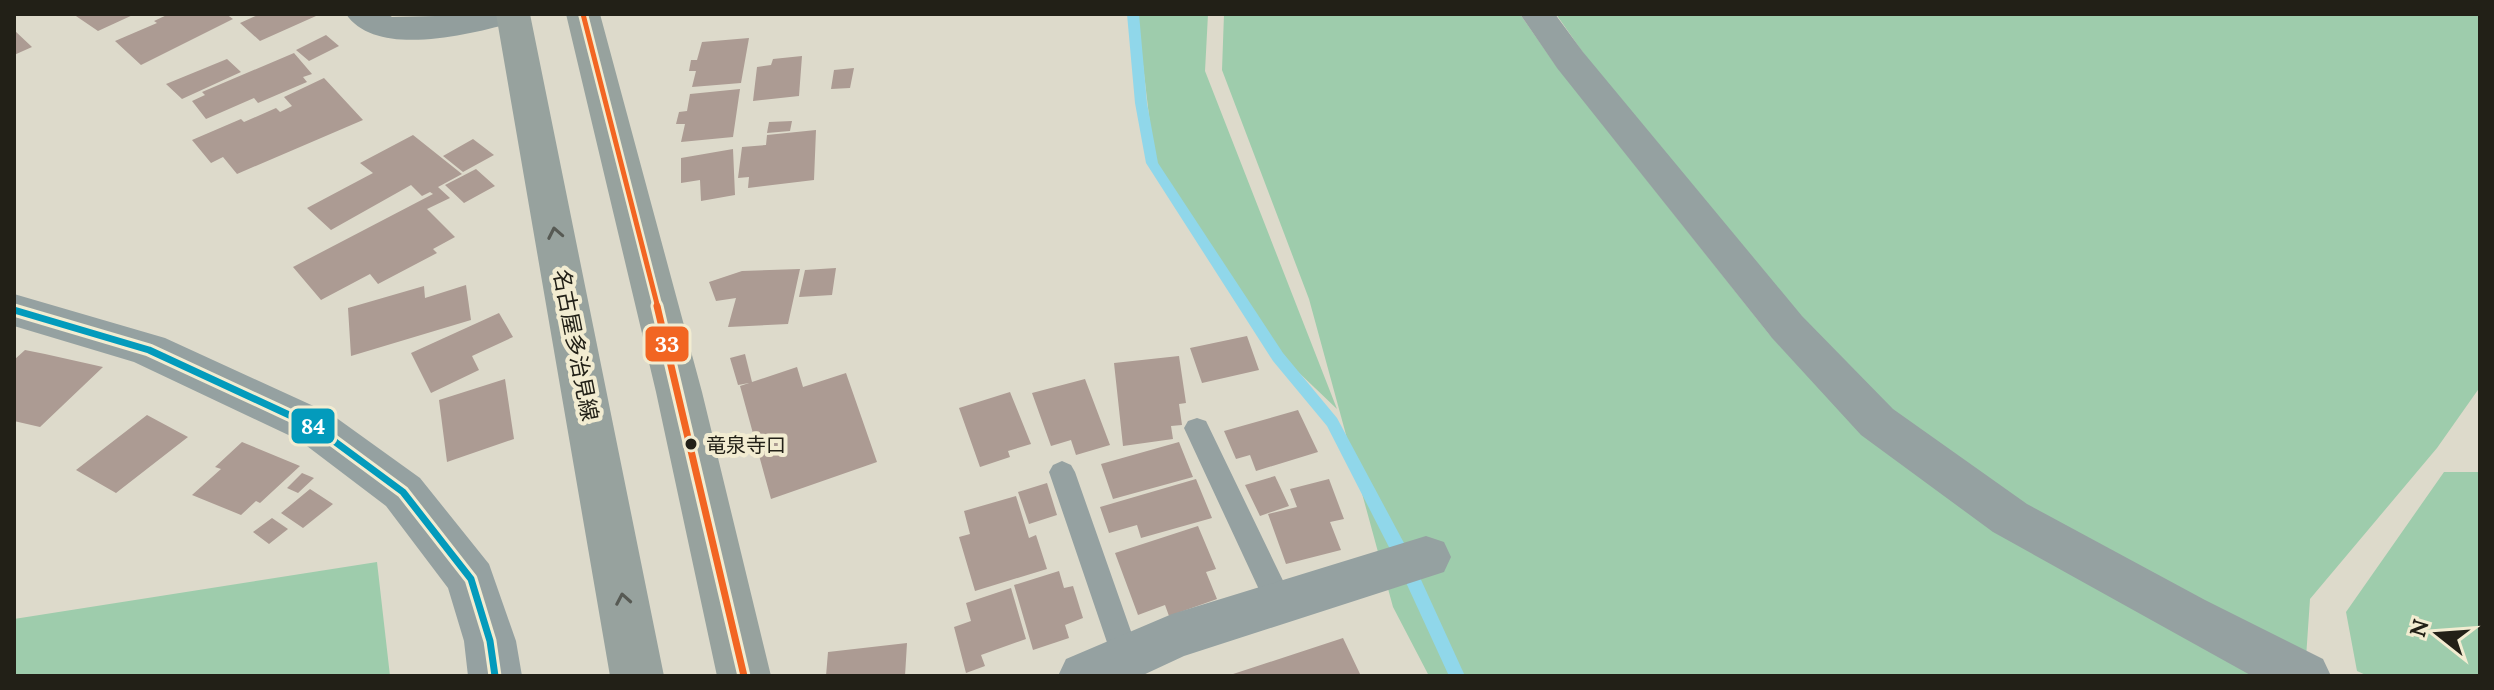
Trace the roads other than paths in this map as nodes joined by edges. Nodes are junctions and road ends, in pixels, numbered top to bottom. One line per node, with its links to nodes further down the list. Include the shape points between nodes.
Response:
1 (363, 14): 2 (street, via 385,28 431,28)
2 (510, 14): 12 (main road, 名古屋多治見線, one-way to 2)
3 (583, 14): 13 (main road)
4 (1537, 14): 14 (street, via 1787,327 1877,422 2010,518)
5 (14, 310): 11 (street, via 149,350 315,427 403,492 471,579)
6 (1197, 428): 9 (lane)
7 (1062, 472): 10 (lane)
8 (1426, 557): 9 (street)
9 (1279, 602): 10 (street, via 1172,637)
10 (1105, 666)
11 (495, 676)
12 (637, 676)
13 (744, 676)
14 (2304, 676)

